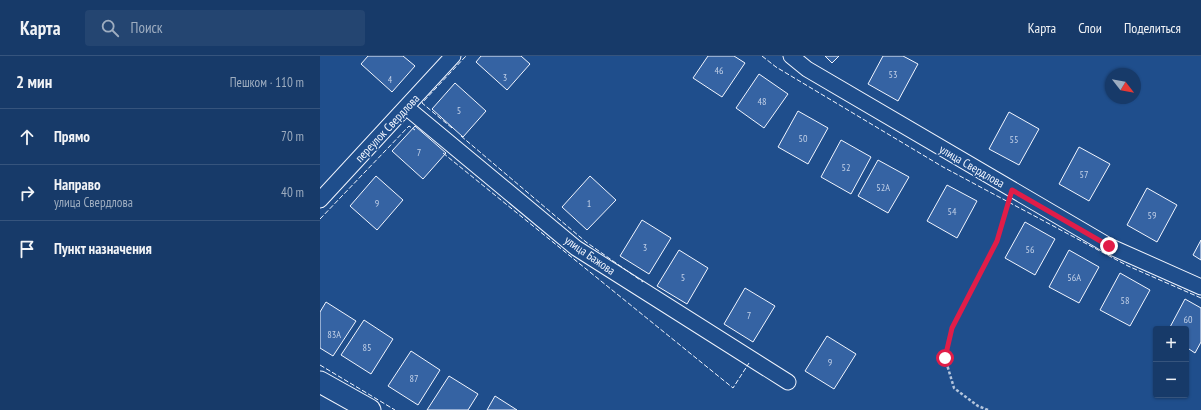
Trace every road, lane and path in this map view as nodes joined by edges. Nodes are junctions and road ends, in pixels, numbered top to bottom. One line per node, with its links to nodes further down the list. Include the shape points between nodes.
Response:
1 (453, 56): 3 (street, переулок Свердлова)
2 (791, 56): 4 (street, улица Свердлова, via 807,69)
3 (406, 107): 5 (street, переулок Свердлова); 8 (street, улица Бажова, via 576,248)
4 (1012, 190): 6 (street, улица Свердлова, via 1109,246); 10 (path, via 997,241 952,328 945,358 954,388 978,406)
5 (320, 200)
6 (1201, 287)
7 (320, 382): 9 (main road)
8 (788, 382)
9 (370, 410)
10 (988, 410)

